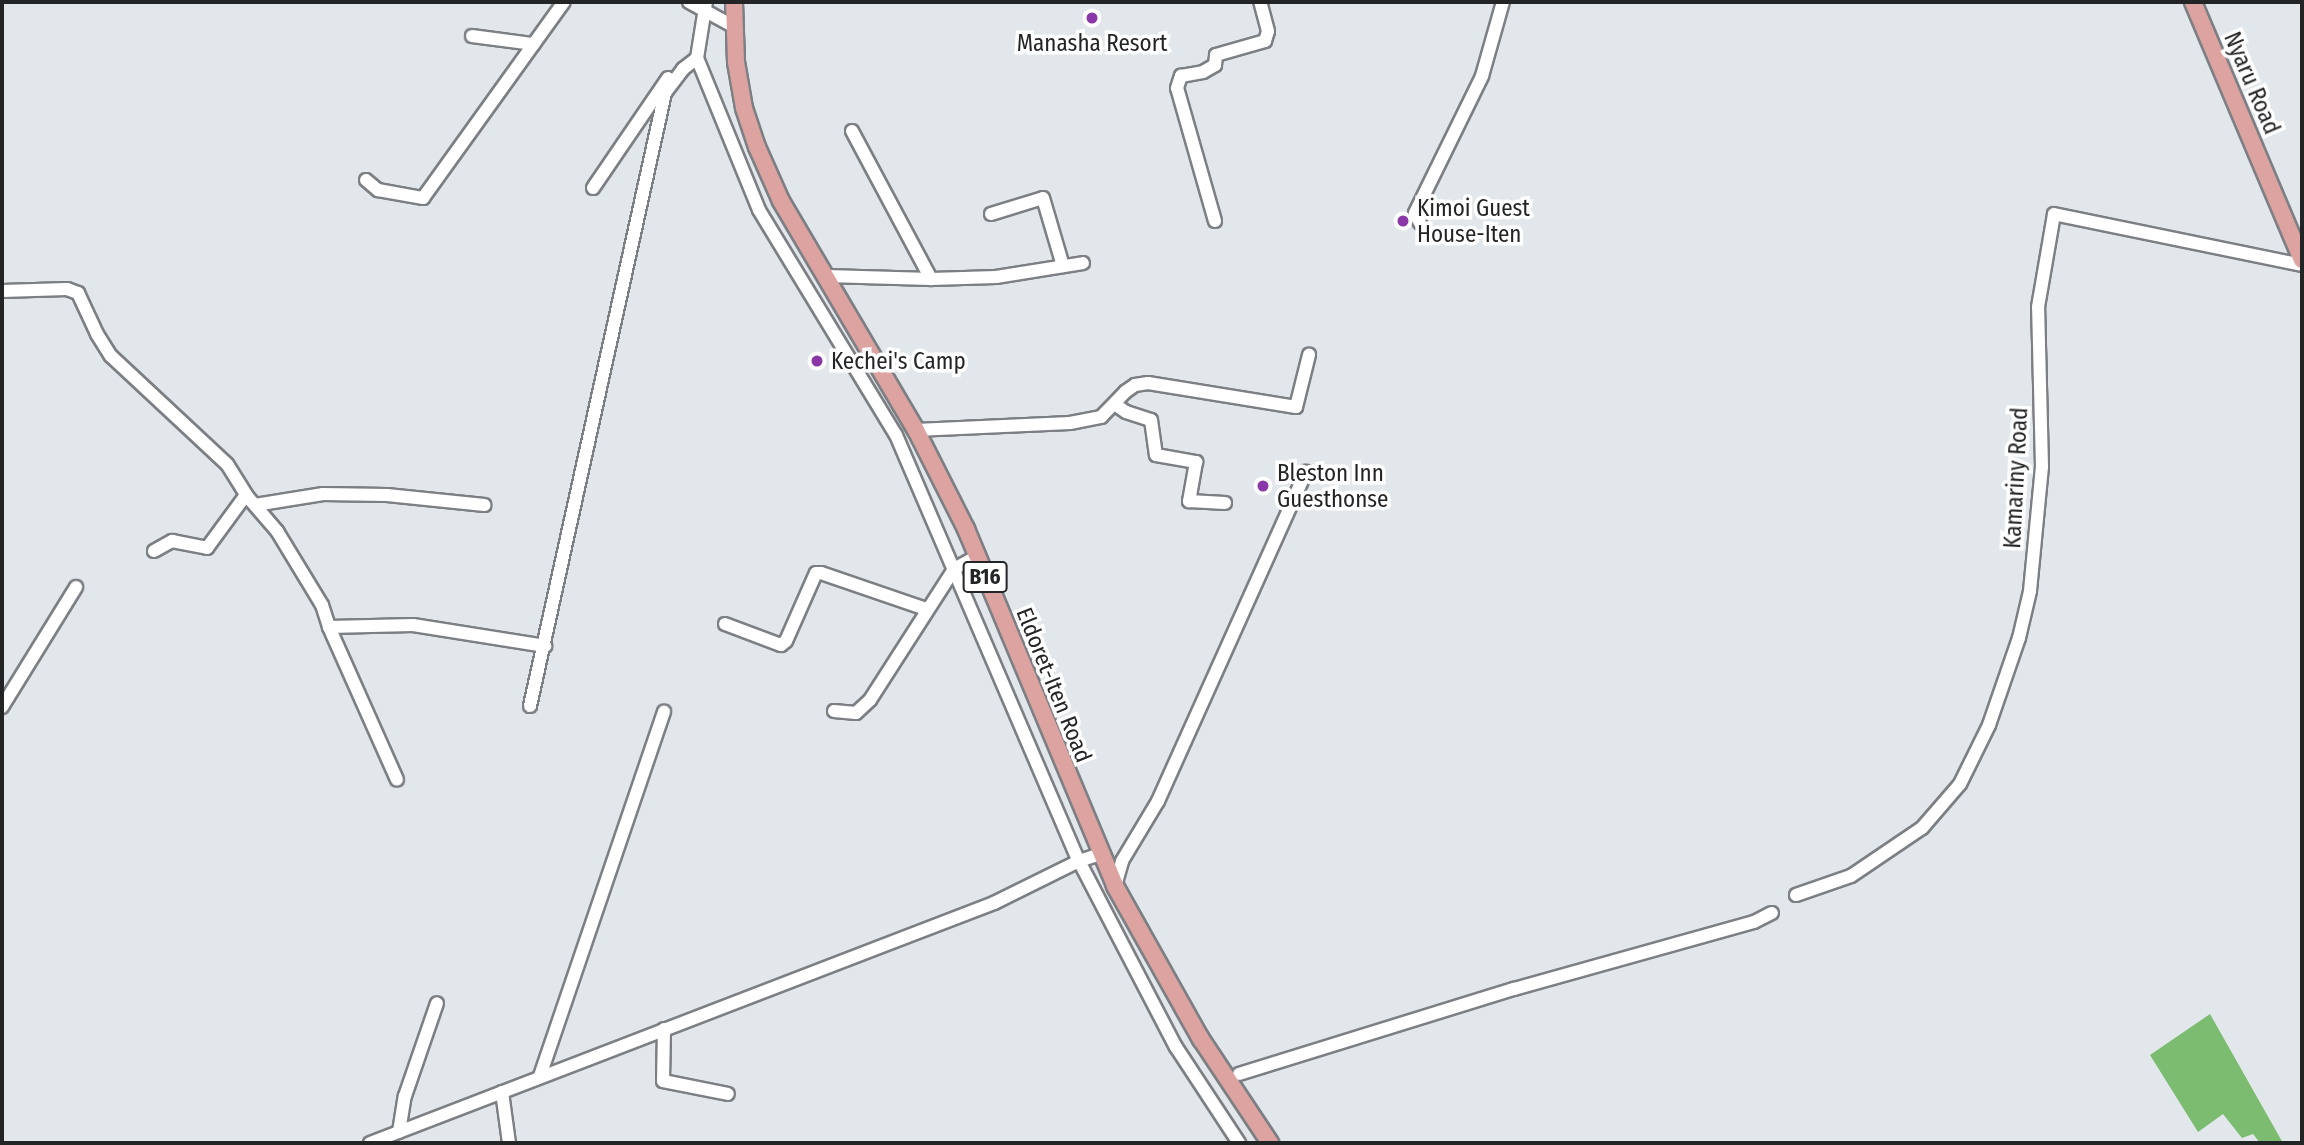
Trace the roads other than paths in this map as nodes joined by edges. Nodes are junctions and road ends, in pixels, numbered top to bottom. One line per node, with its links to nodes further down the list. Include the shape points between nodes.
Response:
1 (564, 2): 10 (street)
2 (689, 2): 7 (street)
3 (734, 2): 8 (main road, Eldoret-Iten Road / B16)
4 (1260, 2): 17 (street, via 1268,31 1265,41 1216,55 1214,65 1203,72 1181,76 1177,89)
5 (1503, 2): 18 (street, via 1482,76 1415,213)
6 (2193, 2): 19 (main road, Nyaru Road)
7 (706, 7): 8 (street); 11 (street)
8 (733, 26): 22 (main road, Eldoret-Iten Road / B16, via 744,108 757,147 781,201)
9 (472, 36): 10 (street)
10 (533, 44): 14 (street, via 423,198 378,190)
11 (697, 58): 12 (street); 34 (street, via 759,210 896,435)
12 (675, 78): 15 (street, via 665,78); 39 (street, via 666,93 597,391)
13 (852, 131): 23 (street)
14 (366, 180)
15 (593, 188)
16 (991, 214): 21 (street, via 1044,198)
17 (1215, 221)
18 (1420, 223)
19 (2302, 262): 48 (street, Kamariny Road, via 2054,215 2038,307 2042,467 2030,592 1989,725 1961,784 1922,828 1851,876)
20 (1083, 263): 21 (street)
21 (1063, 266): 23 (street, via 996,277)
22 (826, 276): 23 (street); 27 (main road, Eldoret-Iten Road / B16)
23 (931, 279)
24 (2, 291): 29 (street, via 67,289 78,293 111,356 227,464)
25 (1308, 355): 26 (street, via 1296,407 1148,383 1135,385)
26 (1115, 405): 27 (street, via 1101,417 1070,423); 30 (street, via 1151,420 1156,455 1196,462 1189,501)
27 (916, 430): 33 (main road, Eldoret-Iten Road / B16)
28 (1306, 472): 47 (street, via 1158,801 1122,861)
29 (250, 500): 31 (street, via 387,495); 32 (street, via 207,548 172,541); 38 (street, via 277,531)
30 (1225, 503)
31 (484, 505)
32 (154, 551)
33 (977, 556): 34 (street); 45 (main road, Eldoret-Iten Road / B16)
34 (954, 569): 36 (street); 46 (street)
35 (76, 587): 41 (street)
36 (926, 609): 37 (street, via 816,573 781,645); 42 (street, via 870,700 856,713)
37 (724, 624)
38 (330, 627): 39 (street, via 413,625); 44 (street)
39 (545, 646): 40 (street)
40 (530, 706)
41 (2, 707)
42 (834, 711)
43 (664, 712): 53 (street)
44 (397, 780)
45 (1101, 854): 46 (street); 47 (main road, Eldoret-Iten Road / B16)
46 (1079, 861): 51 (street, via 994,903); 59 (street, via 1175,1047)
47 (1115, 886): 60 (main road, Eldoret-Iten Road / B16, via 1201,1039)
48 (1796, 895)
49 (1772, 913): 52 (street)
50 (437, 1003): 56 (street, via 405,1096)
51 (664, 1029): 53 (street); 55 (street, via 663,1082)
52 (1240, 1074)
53 (540, 1076): 54 (street)
54 (502, 1091): 56 (street); 58 (street)
55 (728, 1094)
56 (399, 1132): 57 (street)
57 (370, 1143)
58 (509, 1143)
59 (1239, 1143)
60 (1270, 1143)

